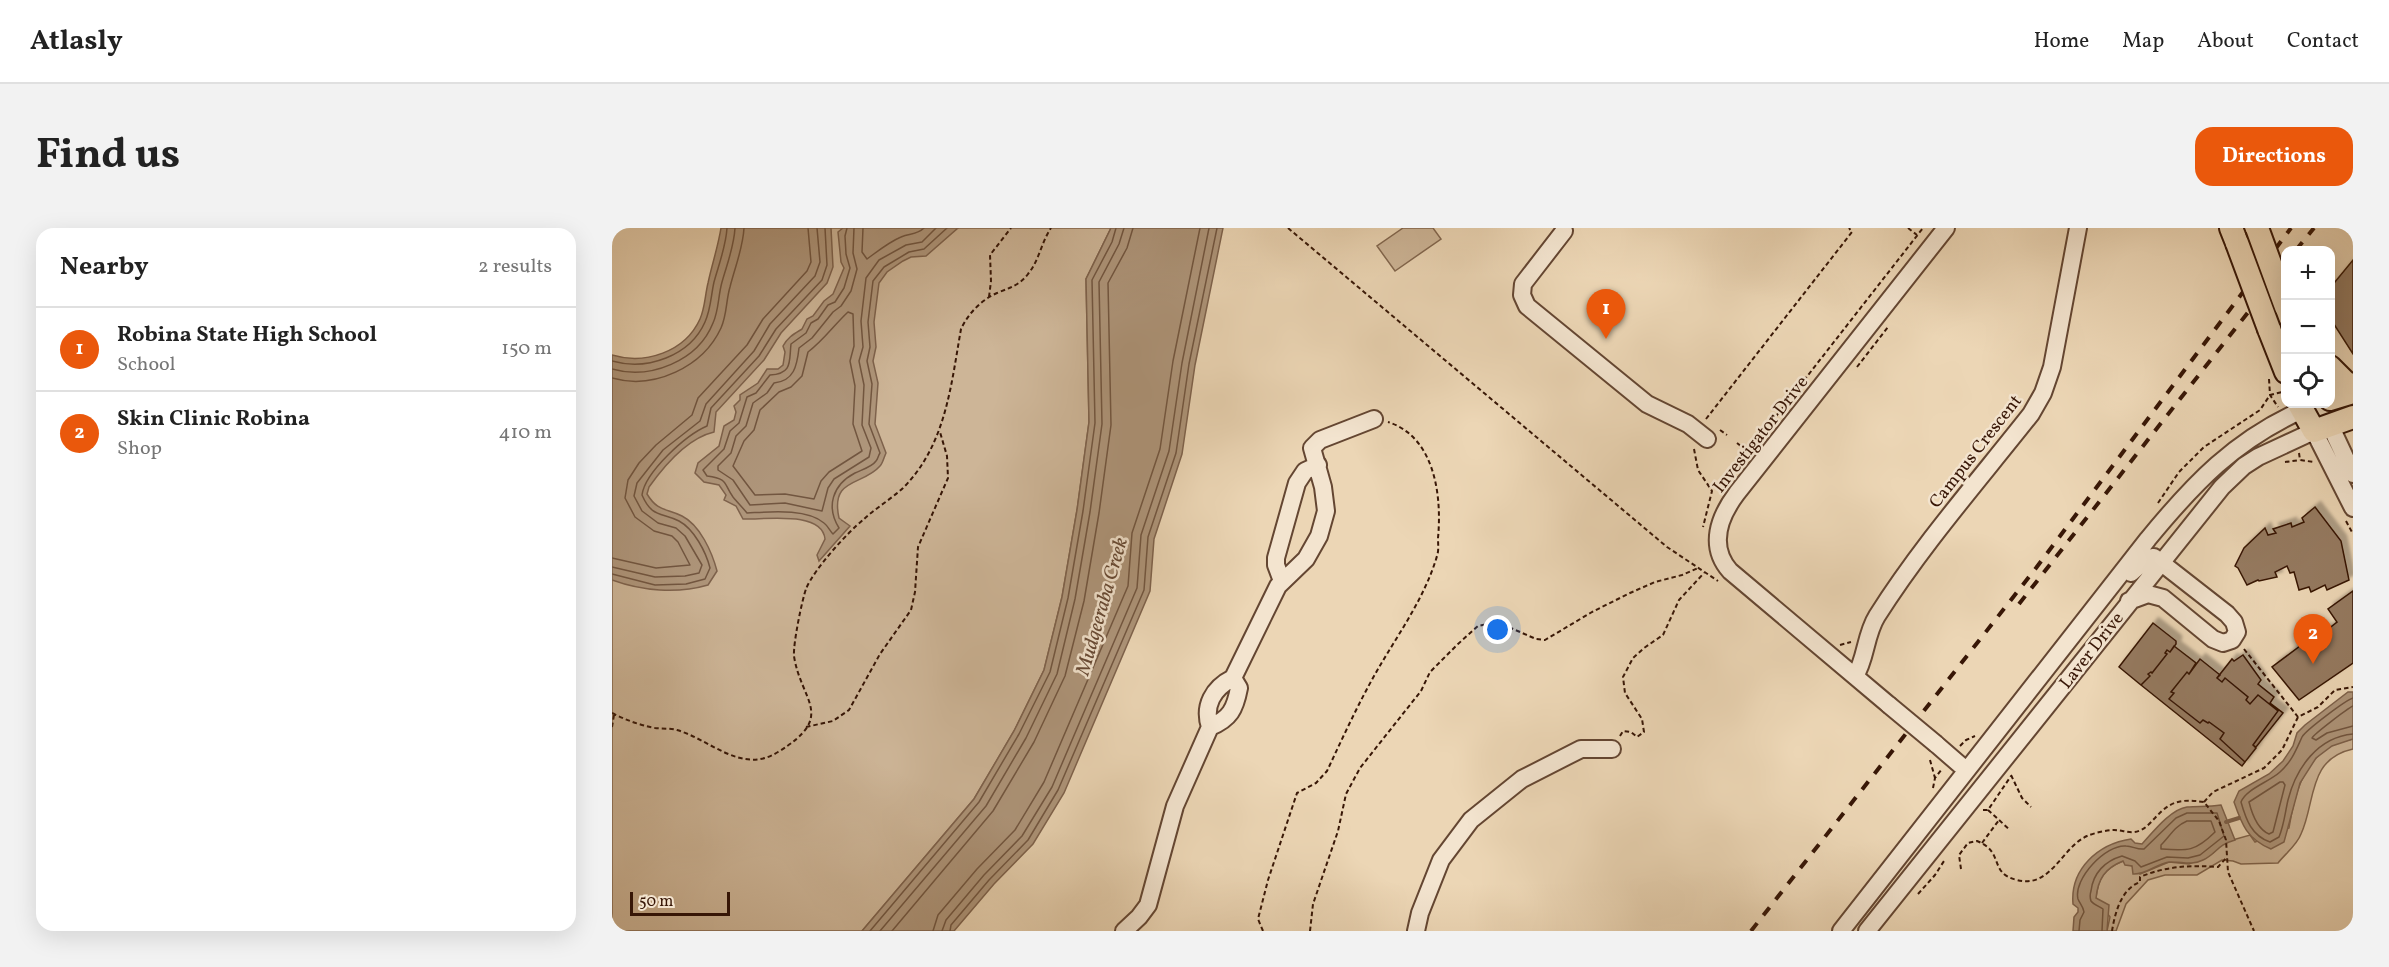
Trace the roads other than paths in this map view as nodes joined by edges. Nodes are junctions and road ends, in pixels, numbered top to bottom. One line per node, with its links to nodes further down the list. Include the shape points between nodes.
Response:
1 (1946, 228): 26 (street, Investigator Drive, via 1737,493 1717,531 1718,549 1730,571)
2 (2078, 228): 25 (street, Campus Crescent, via 2052,367 2043,393)
3 (2257, 228): 6 (main road, bridge)
4 (1564, 231): 17 (street, via 1523,284 1527,306 1647,404)
5 (2234, 236): 7 (main road, bridge)
6 (2283, 300)
7 (2281, 359)
8 (2335, 371): 9 (main road)
9 (2353, 386)
10 (2353, 392): 11 (main road)
11 (2335, 398)
12 (2305, 408): 23 (street, Laver Drive, via 2248,439 2204,475)
13 (2312, 408): 16 (main road)
14 (2353, 417): 16 (main road, Laver Drive)
15 (1374, 418): 18 (street, via 1320,440 1312,448)
16 (2322, 428): 19 (street); 20 (street); 21 (street, Laver Drive, via 2258,457 2234,475)
17 (1708, 434)
18 (1318, 465): 22 (street, via 1305,471 1297,483 1276,558); 22 (street, via 1326,511 1319,536 1306,559)
19 (2353, 474)
20 (2353, 508)
21 (2161, 561): 23 (street, via 2148,558 2135,571); 24 (street, Laver Drive); 24 (street, via 2227,614 2237,632 2232,640 2223,643 2213,639 2163,598 2148,594)
22 (1282, 581): 28 (street)
23 (2114, 581): 31 (street, Laver Drive)
24 (2129, 601): 35 (street, Laver Drive)
25 (1860, 640): 26 (street); 27 (street, Campus Crescent, via 1861,665)
26 (1838, 661): 27 (street, Investigator Drive)
27 (1855, 676): 31 (street, Investigator Drive, bridge, via 1933,751)
28 (1233, 678): 29 (street, via 1223,682 1210,698 1206,716); 29 (street, via 1239,688 1236,705 1224,721)
29 (1210, 728): 32 (street, via 1175,806 1148,905)
30 (1612, 749): 33 (street, via 1581,749 1522,779 1471,820 1441,860)
31 (1966, 770): 34 (street, Laver Drive)
32 (1124, 931)
33 (1416, 931)
34 (1841, 931)
35 (1867, 931)

